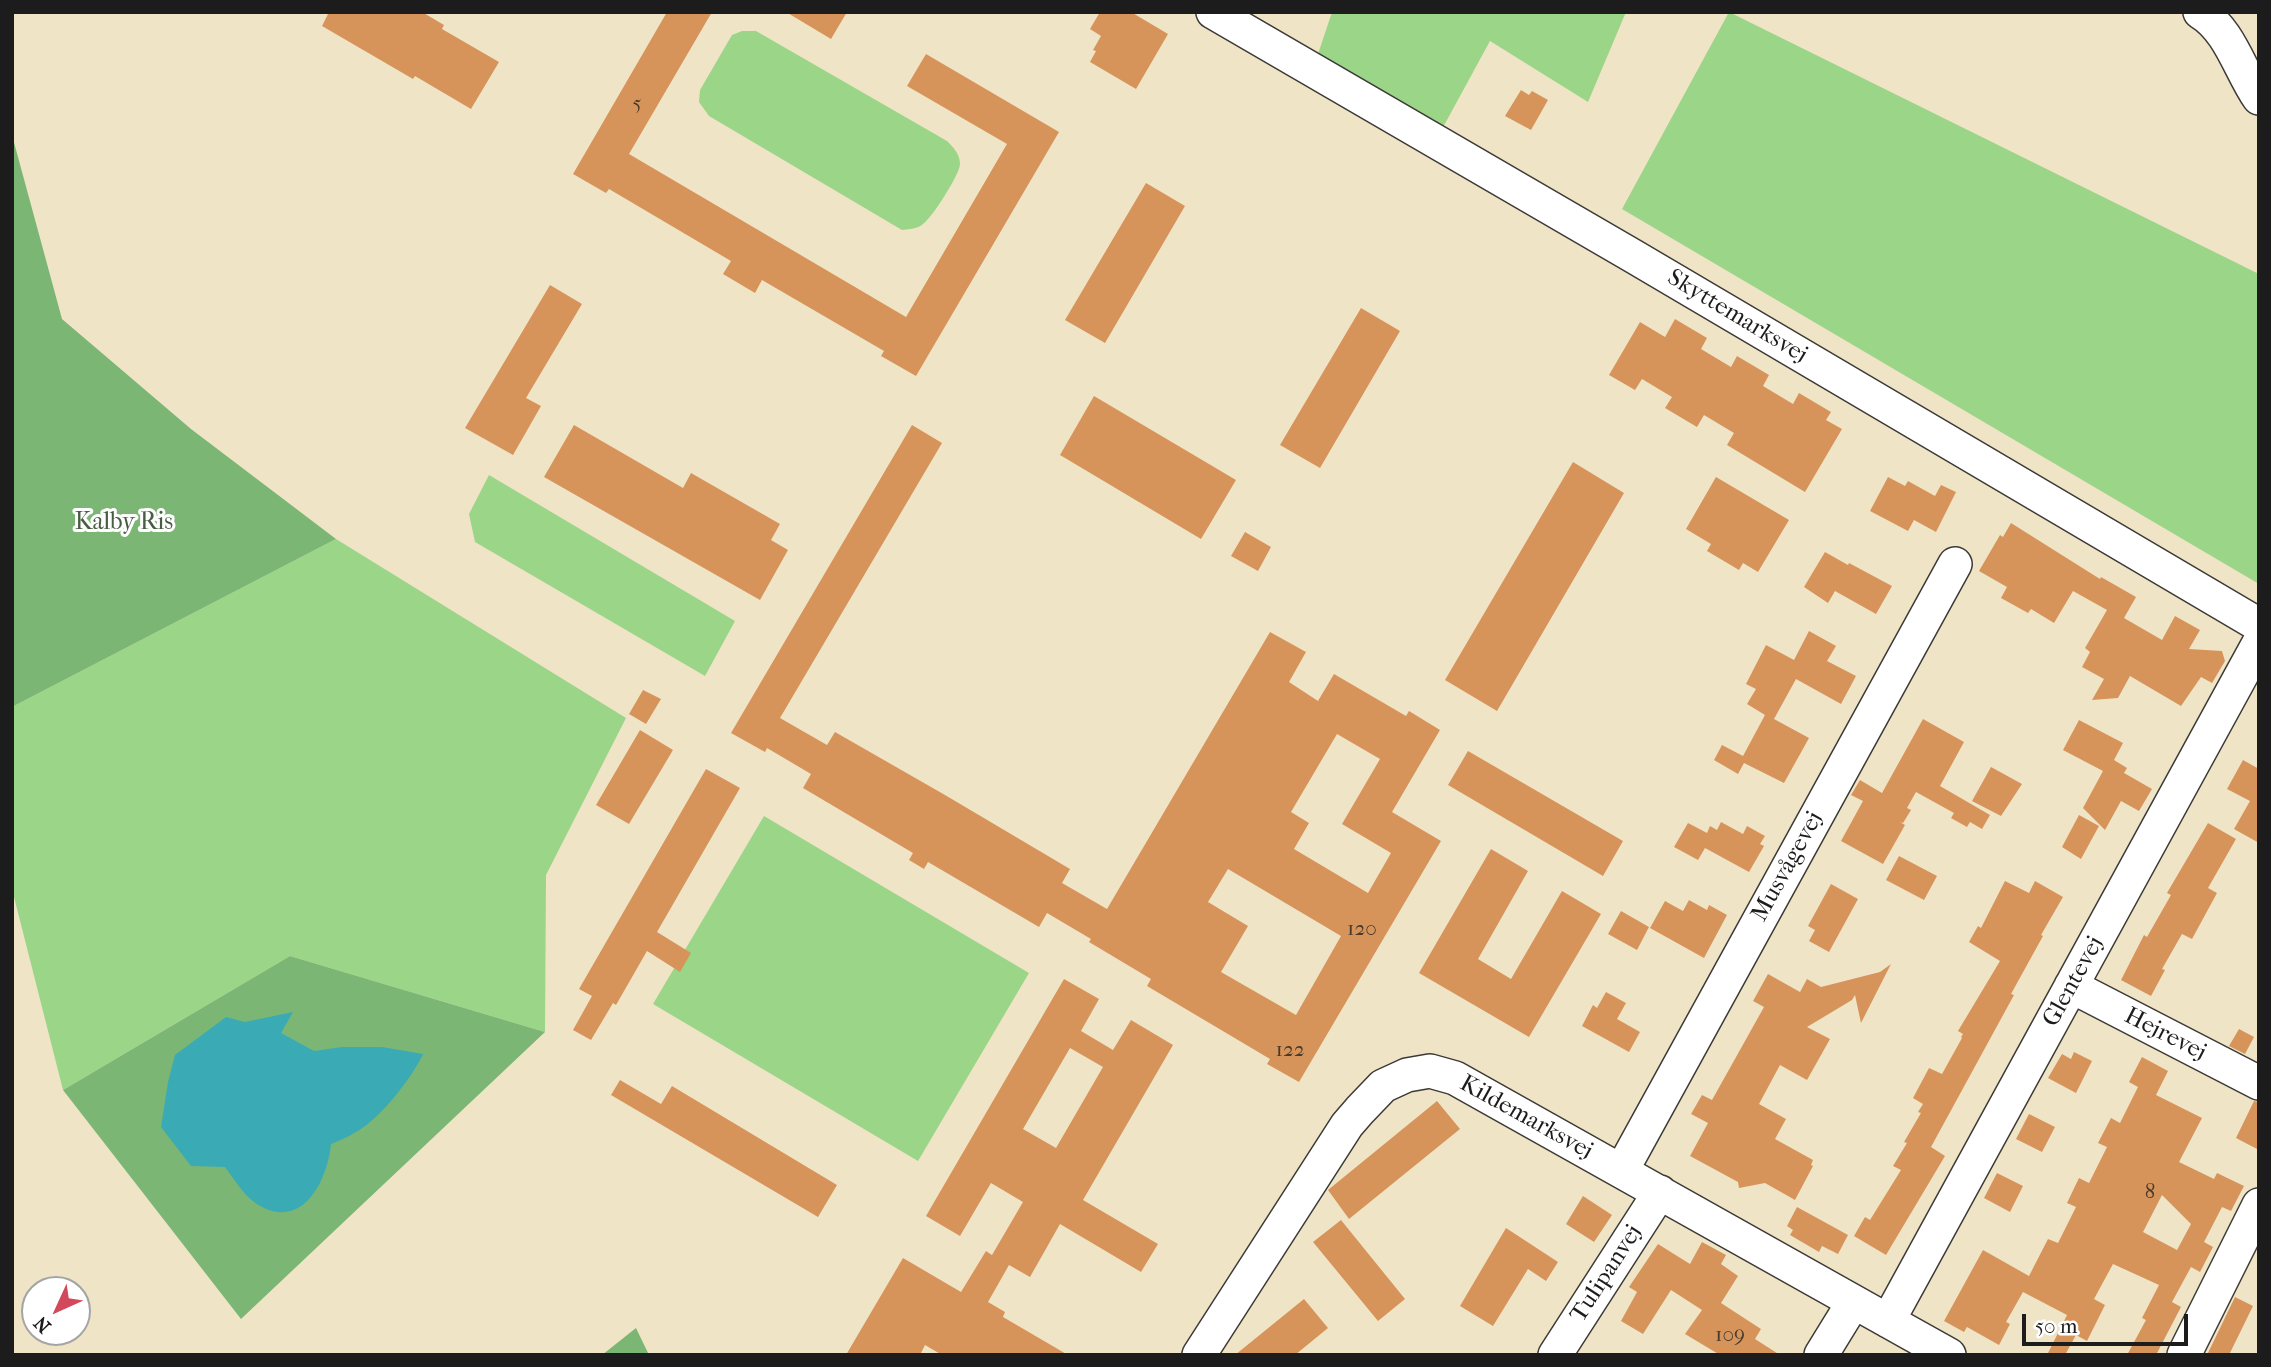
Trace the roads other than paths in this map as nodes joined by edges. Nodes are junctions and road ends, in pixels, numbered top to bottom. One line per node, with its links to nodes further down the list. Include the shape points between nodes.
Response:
1 (1213, 12): 5 (street, Skyttemarksvej)
2 (2200, 12): 3 (street, via 2211,19 2231,47)
3 (2259, 98)
4 (1955, 564): 9 (street, Musvågevej)
5 (2259, 625)
6 (2259, 643): 7 (street, Glentevej)
7 (2071, 986): 8 (street, Hejrevej); 13 (street, Glentevej)
8 (2259, 1083)
9 (1622, 1170): 10 (street, Kildemarksvej); 14 (street, Kildemarksvej, via 1455,1078 1430,1071 1407,1075 1383,1086 1347,1125)
10 (1660, 1192): 12 (street, Kildemarksvej); 15 (street, Tulipanvej)
11 (2259, 1205): 18 (street)
12 (1853, 1303): 13 (street, Kildemarksvej); 16 (street)
13 (1888, 1321): 17 (street, Kildemarksvej)
14 (1199, 1355)
15 (1555, 1355)
16 (1821, 1355)
17 (1948, 1355)
18 (2184, 1355)

